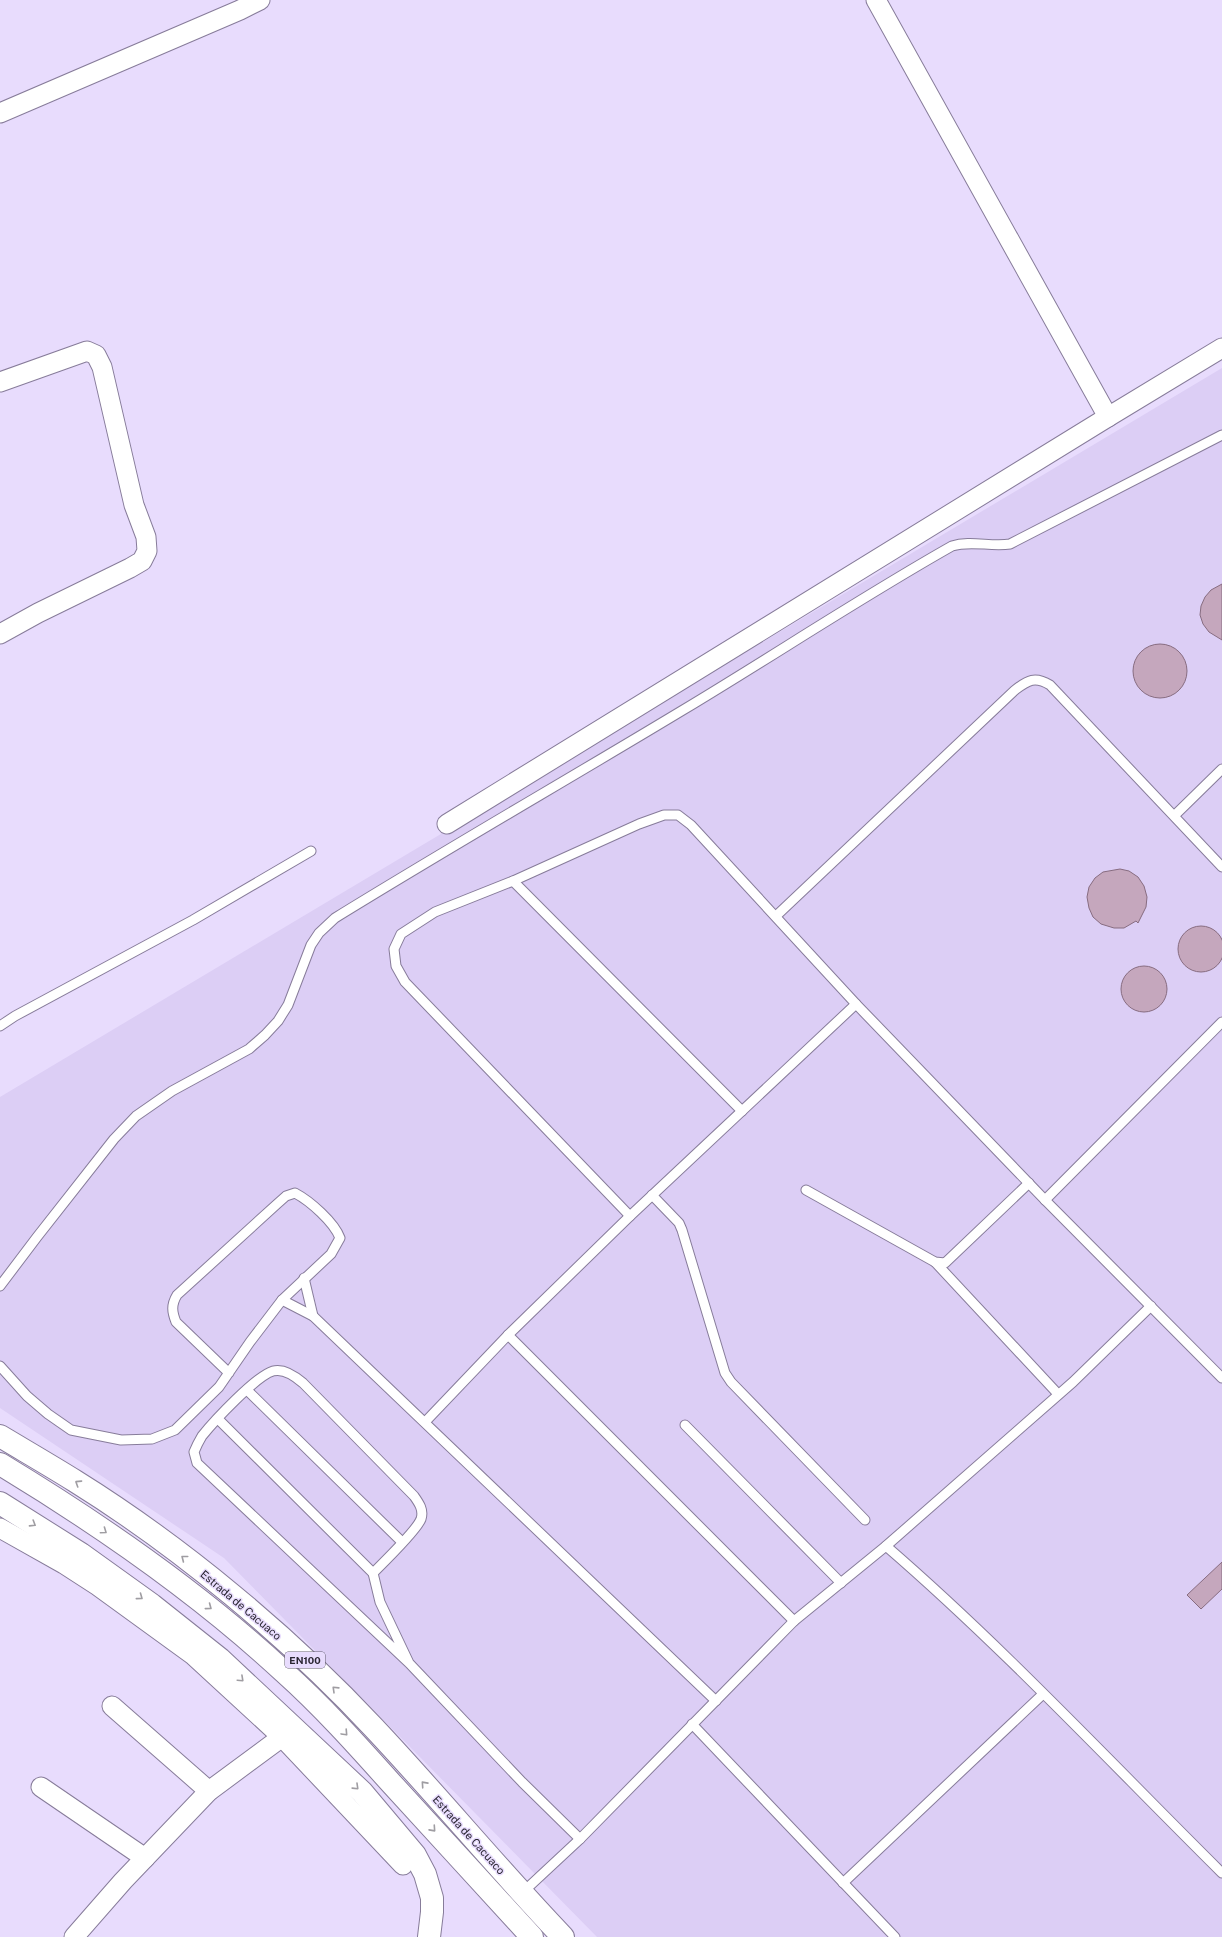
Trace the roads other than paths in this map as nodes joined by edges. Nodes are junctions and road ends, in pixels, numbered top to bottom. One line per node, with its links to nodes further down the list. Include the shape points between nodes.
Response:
1 (260, 0): 3 (street)
2 (876, 0): 7 (street)
3 (239, 5): 4 (street)
4 (0, 113)
5 (1222, 348): 7 (street)
6 (0, 382): 9 (street, via 87,351 96,355 111,400 134,505 146,537 146,551 142,561)
7 (1108, 416): 12 (street)
8 (1222, 435): 28 (lane, via 1010,544 952,546 841,611 684,710 335,918 311,945 288,1005 266,1036 249,1049 172,1091 136,1116 114,1139)
9 (0, 634)
10 (1222, 769): 11 (lane)
11 (1175, 815): 14 (lane); 16 (lane, via 1050,685 1040,679 1031,680 1015,690)
12 (447, 824)
13 (311, 851): 19 (lane, via 193,920)
14 (1222, 867)
15 (513, 881): 16 (lane, via 639,824 664,816 678,815 691,825); 20 (lane); 25 (lane, via 435,912 401,934 394,949 396,966 405,982)
16 (776, 916): 17 (lane)
17 (856, 1004): 20 (lane); 21 (lane)
18 (1222, 1022): 24 (lane)
19 (0, 1026)
20 (742, 1111): 23 (lane)
21 (1029, 1183): 24 (lane); 26 (lane, via 945,1263)
22 (806, 1190): 26 (lane)
23 (652, 1195): 25 (lane); 44 (lane, via 679,1223 725,1373)
24 (1045, 1200): 30 (lane)
25 (630, 1216): 32 (lane)
26 (935, 1262): 37 (lane)
27 (304, 1278): 29 (lane); 31 (lane); 34 (lane, via 331,1254 340,1238 337,1228 304,1197 295,1193 286,1196 177,1295 172,1303 172,1313 176,1322)
28 (0, 1286)
29 (282, 1300): 31 (lane); 34 (lane)
30 (1151, 1306): 35 (lane); 37 (lane)
31 (313, 1316): 39 (lane)
32 (508, 1334): 39 (lane); 50 (lane)
33 (0, 1366): 34 (lane, via 27,1396 71,1430 121,1440 152,1440 175,1430 219,1387)
34 (229, 1373)
35 (1222, 1378)
36 (247, 1390): 38 (lane); 46 (lane); 46 (lane, via 274,1371 284,1371 303,1383 414,1496 422,1508 421,1519)
37 (1058, 1394): 47 (lane)
38 (218, 1419): 48 (lane); 51 (lane, via 194,1452 197,1463)
39 (426, 1421): 53 (lane)
40 (685, 1425): 49 (lane)
41 (0, 1436): 64 (main road, Estrada de Cacuaco / EN100, one-way to 41, via 374,1728 254,1614 121,1512)
42 (0, 1464): 67 (main road, Estrada de Cacuaco / EN100, one-way to 67, via 161,1570 226,1620 269,1658 342,1729)
43 (0, 1503): 66 (main road, one-way to 66, via 82,1554 220,1659 362,1792 415,1856 425,1874 432,1898)
44 (865, 1520)
45 (0, 1528): 56 (street, via 98,1586 193,1655)
46 (402, 1542): 48 (lane)
47 (886, 1546): 49 (lane); 52 (lane, via 937,1590)
48 (373, 1573): 51 (lane, via 380,1602)
49 (841, 1583): 50 (lane)
50 (794, 1621): 53 (lane)
51 (409, 1663): 59 (lane)
52 (1043, 1694): 62 (lane); 63 (lane)
53 (716, 1701): 55 (lane)
54 (112, 1706): 58 (street)
55 (692, 1724): 59 (lane); 63 (lane)
56 (282, 1737): 58 (street); 61 (street)
57 (41, 1787): 60 (street)
58 (209, 1791): 60 (street)
59 (580, 1840): 64 (lane)
60 (145, 1858): 65 (street)
61 (403, 1865)
62 (1222, 1873)
63 (843, 1882): 69 (lane)
64 (522, 1894): 68 (main road, Estrada de Cacuaco / EN100)
65 (74, 1937)
66 (428, 1937)
67 (532, 1937)
68 (563, 1937)
69 (895, 1937)

